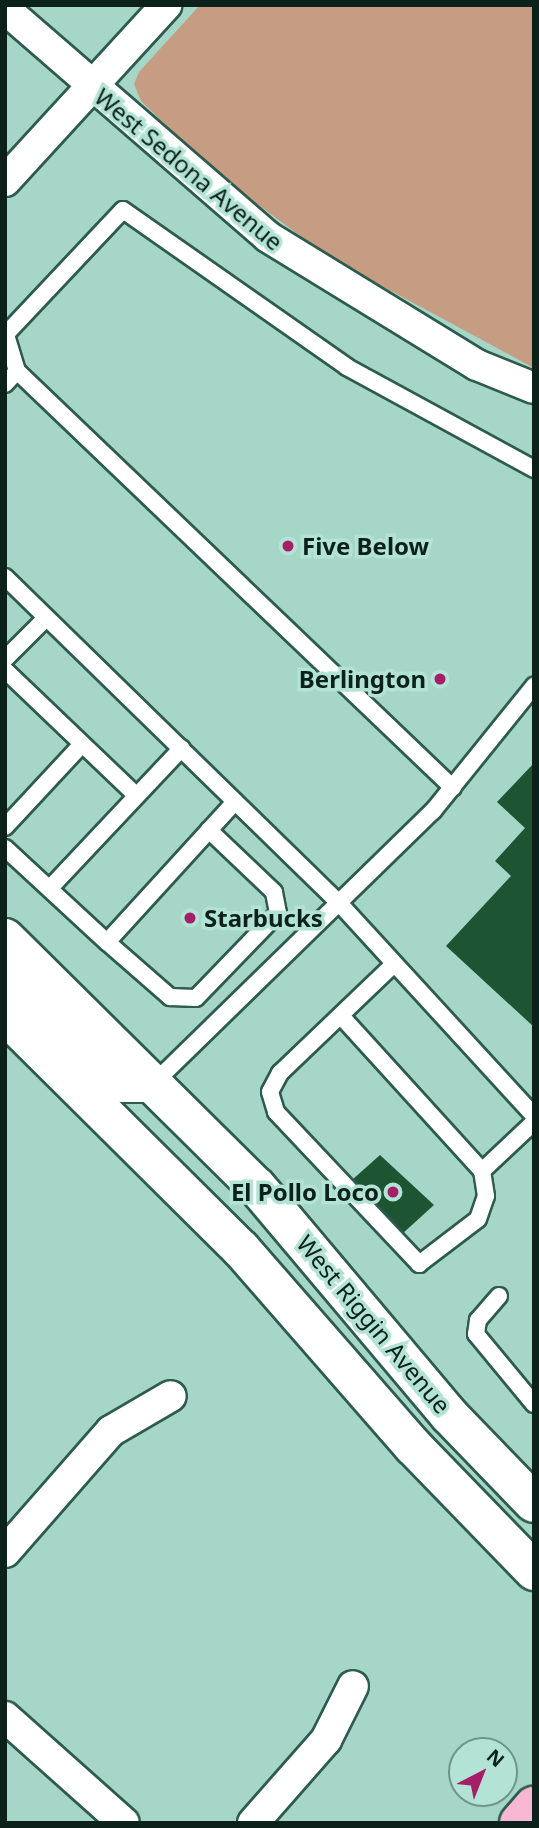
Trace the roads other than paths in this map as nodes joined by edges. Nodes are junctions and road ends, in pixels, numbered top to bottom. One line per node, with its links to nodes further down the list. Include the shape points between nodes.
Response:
1 (166, 5): 3 (street)
2 (5, 9): 3 (street, West Sedona Avenue)
3 (91, 87): 4 (street); 7 (street, West Sedona Avenue, via 214,196 327,279 477,365)
4 (5, 181)
5 (17, 371): 6 (lane); 8 (lane, via 6,334 123,210 347,367); 16 (lane)
6 (5, 383)
7 (534, 388)
8 (534, 469)
9 (5, 577): 10 (lane)
10 (46, 618): 11 (lane); 15 (lane)
11 (5, 659)
12 (5, 670): 14 (lane)
13 (534, 686): 16 (lane)
14 (82, 744): 17 (lane); 19 (lane)
15 (182, 748): 17 (lane); 18 (lane)
16 (453, 788): 23 (lane)
17 (136, 796): 22 (lane)
18 (236, 802): 20 (lane); 23 (lane)
19 (5, 827)
20 (209, 830): 25 (lane); 25 (lane, via 274,892 278,913 196,998 170,997)
21 (5, 848): 22 (lane)
22 (50, 888): 25 (lane)
23 (340, 904): 26 (lane); 30 (lane)
24 (5, 938): 30 (main road, West Riggin Avenue)
25 (107, 942)
26 (394, 964): 29 (lane); 31 (lane)
27 (5, 981): 30 (main road, via 103,1073 122,1083)
28 (5, 1015): 39 (main road, West Riggin Avenue, via 208,1215 412,1446)
29 (342, 1017): 33 (lane); 33 (lane, via 280,1073 270,1092 276,1112 408,1258 430,1261 478,1219 486,1196)
30 (154, 1083): 37 (main road, West Riggin Avenue, via 294,1227 430,1394)
31 (534, 1116)
32 (534, 1122): 33 (lane)
33 (482, 1171)
34 (499, 1296): 36 (lane, via 478,1320 476,1334)
35 (171, 1396): 38 (street, via 111,1432)
36 (534, 1404)
37 (534, 1503)
38 (5, 1552)
39 (534, 1571)
40 (353, 1686): 44 (street, via 326,1740)
41 (5, 1717): 43 (street)
42 (534, 1806): 45 (main road)
43 (124, 1823)
44 (253, 1823)
45 (519, 1823)

